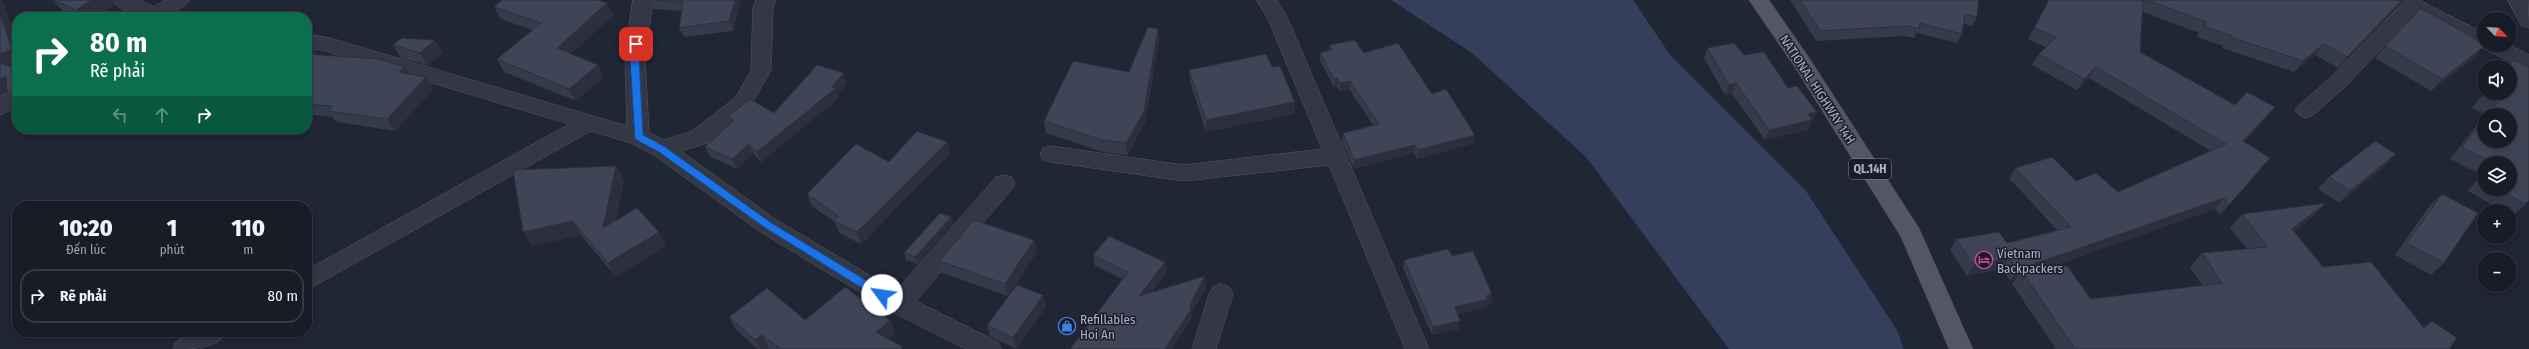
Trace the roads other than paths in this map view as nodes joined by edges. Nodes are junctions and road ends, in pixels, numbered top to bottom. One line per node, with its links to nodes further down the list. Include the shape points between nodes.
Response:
1 (122, 0): 9 (street)
2 (180, 0): 10 (street)
3 (643, 0): 20 (street, via 634,58)
4 (766, 0): 21 (street, via 763,8 761,70 743,102 700,137)
5 (1268, 0): 23 (street)
6 (1759, 0): 33 (main road, NATIONAL HIGHWAY 14H / QL.14H, via 1803,64 1911,234)
7 (2518, 0): 11 (street)
8 (2407, 2): 12 (street); 18 (street, via 2337,83)
9 (146, 12)
10 (163, 12)
11 (2529, 21)
12 (2477, 37)
13 (312, 42): 19 (street)
14 (2506, 52): 15 (street)
15 (2529, 64)
16 (12, 100): 17 (street)
17 (0, 107)
18 (2306, 110)
19 (590, 122): 20 (street); 25 (street)
20 (638, 137): 21 (street)
21 (662, 149): 27 (street, via 767,224)
22 (1051, 154): 23 (street, via 1184,173)
23 (1335, 156): 32 (street)
24 (1004, 183): 27 (street)
25 (312, 278)
26 (1221, 294): 31 (street)
27 (899, 304): 29 (street)
28 (206, 337): 30 (street)
29 (974, 346)
30 (185, 349)
31 (1204, 349)
32 (1417, 349)
33 (1961, 349)

